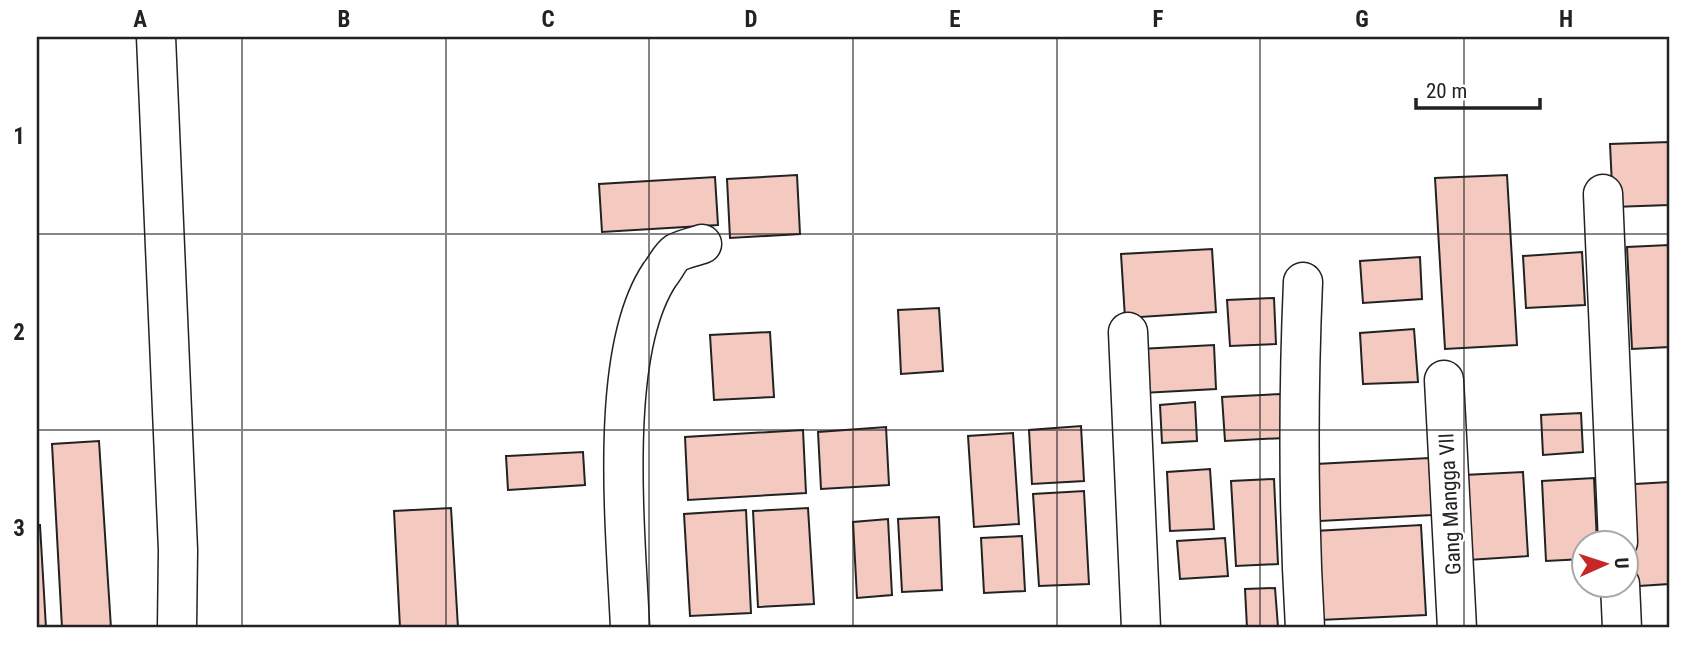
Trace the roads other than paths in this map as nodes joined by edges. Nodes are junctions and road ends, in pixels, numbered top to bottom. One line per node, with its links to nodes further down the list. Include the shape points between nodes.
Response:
1 (156, 37): 9 (street, via 178,550)
2 (1603, 194): 7 (street)
3 (702, 244): 10 (street, via 674,254 647,295 631,350 625,514)
4 (1304, 282): 12 (street, via 1298,415)
5 (1128, 332): 11 (street)
6 (1444, 380): 13 (street, Gang Mangga VII)
7 (1617, 528)
8 (1621, 598): 14 (street)
9 (177, 628)
10 (630, 628)
11 (1141, 628)
12 (1305, 628)
13 (1457, 628)
14 (1622, 628)

